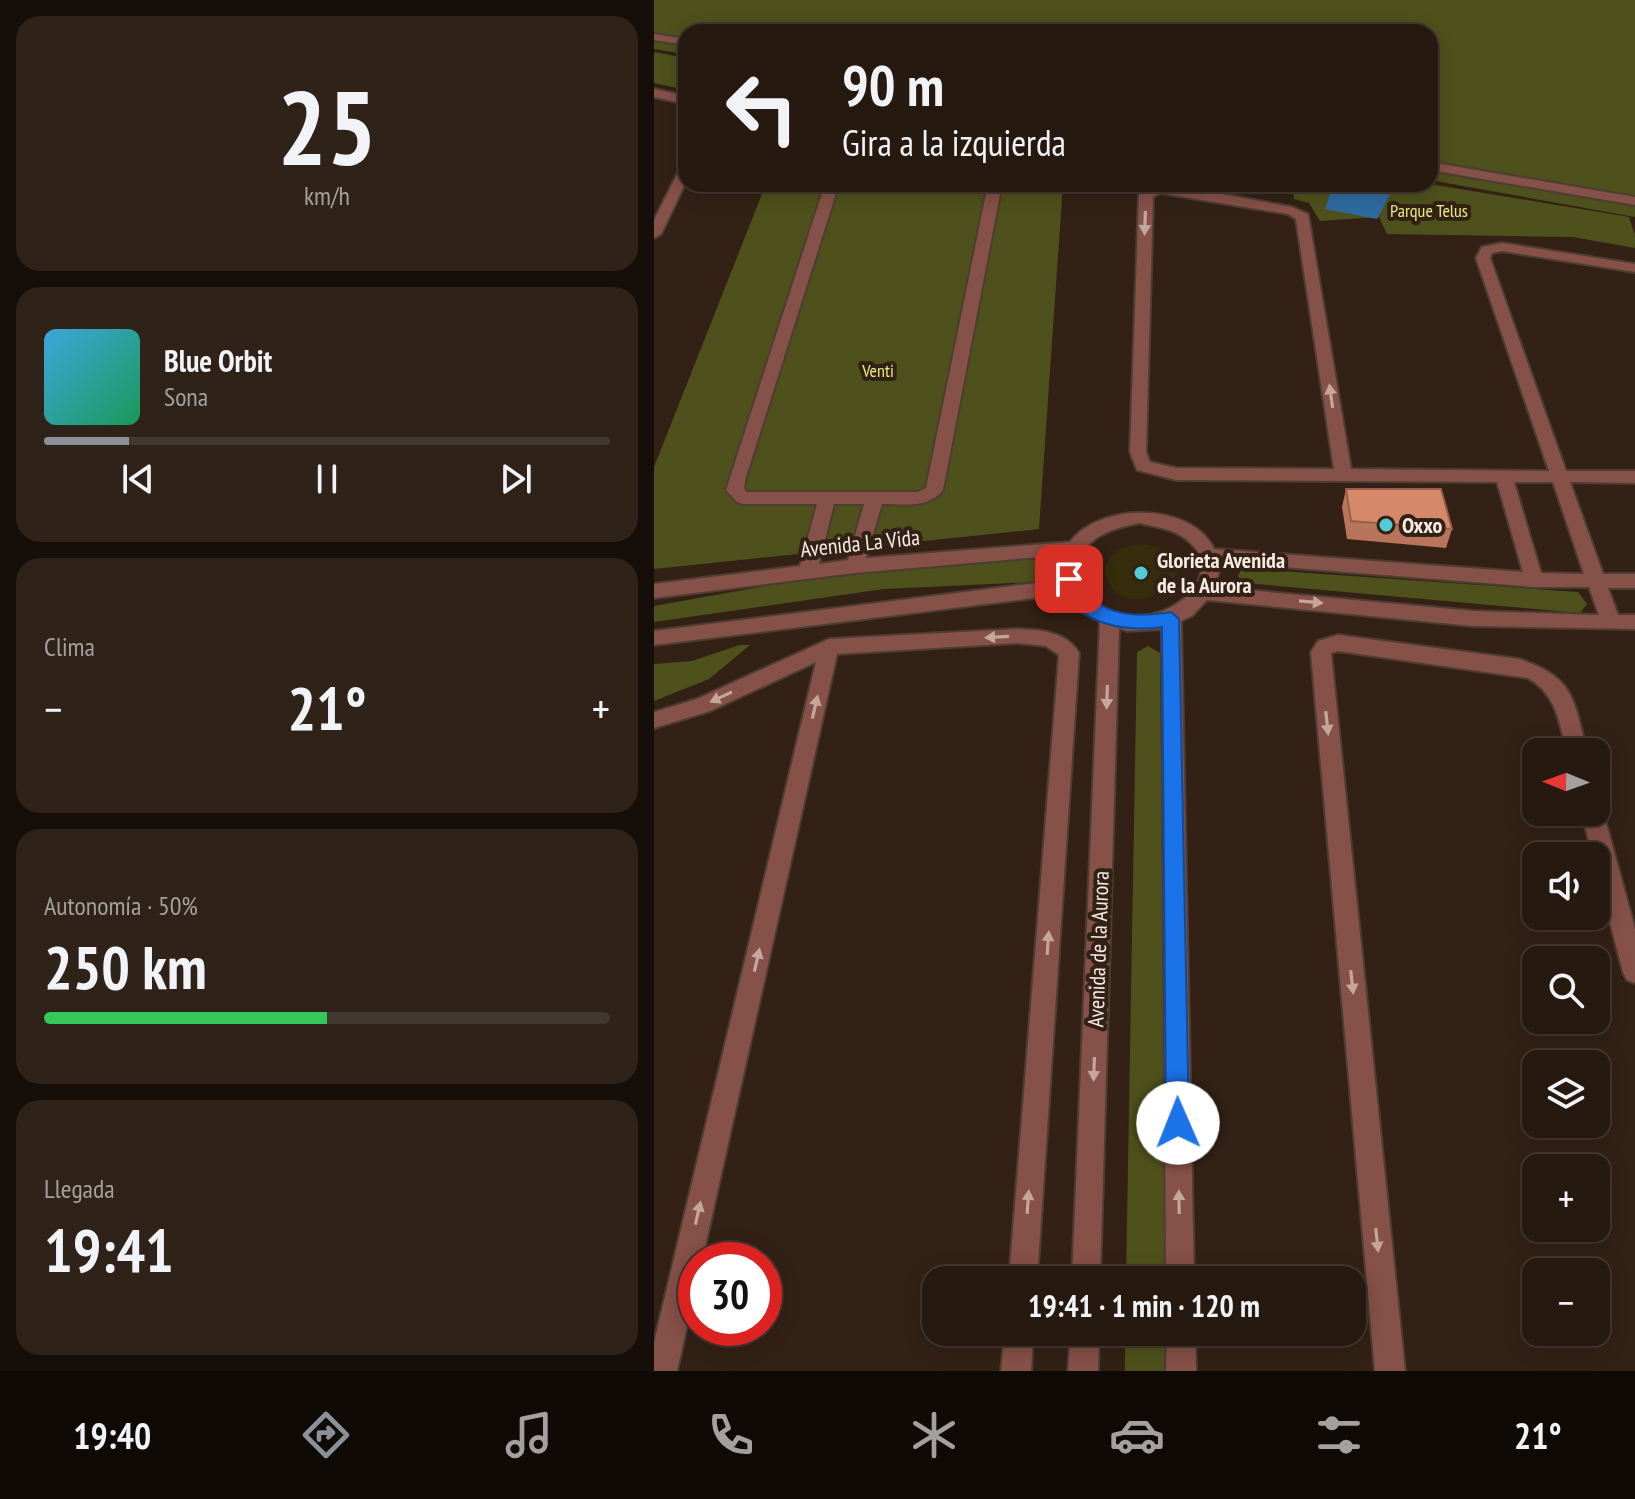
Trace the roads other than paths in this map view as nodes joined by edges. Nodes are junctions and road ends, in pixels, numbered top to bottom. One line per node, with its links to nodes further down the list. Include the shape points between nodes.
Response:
1 (654, 37): 2 (street)
2 (678, 41)
3 (654, 93): 4 (street)
4 (678, 98)
5 (1438, 167): 11 (street)
6 (678, 185): 12 (street)
7 (829, 192): 18 (street, via 735,484 737,494 752,500)
8 (993, 192): 19 (street, via 937,484 924,497)
9 (1152, 192): 14 (street, one-way to 14, via 1146,195 1138,452 1143,466 1176,474)
10 (1189, 192): 14 (street, one-way to 10, via 1303,217)
11 (1635, 201)
12 (654, 234)
13 (1635, 268): 16 (street, via 1502,247 1484,253)
14 (1343, 473): 15 (street)
15 (1503, 474): 16 (street); 24 (street)
16 (1560, 476): 17 (street); 26 (street)
17 (1635, 477)
18 (827, 498): 19 (street); 23 (street)
19 (875, 498): 22 (street)
20 (1072, 548): 21 (street, via 1098,527 1140,517 1183,527); 22 (street, Avenida La Vida); 27 (street)
21 (1209, 555): 24 (street); 29 (street, via 1212,567)
22 (855, 566): 23 (street, Avenida La Vida)
23 (808, 572): 28 (street, Avenida La Vida)
24 (1534, 580): 26 (street)
25 (1635, 581): 26 (street)
26 (1597, 583): 33 (street)
27 (1071, 586): 30 (street, via 1086,605); 34 (street)
28 (654, 591)
29 (1205, 593): 31 (street); 33 (street, one-way to 33, via 1454,618)
30 (1110, 619): 31 (street); 41 (street, Avenida de la Aurora, one-way to 41)
31 (1171, 619): 42 (street, one-way to 31)
32 (1635, 622): 33 (street)
33 (1611, 623)
34 (654, 638)
35 (829, 647): 36 (street, one-way to 36, via 703,705); 40 (street, one-way to 35, via 1069,653 1063,644 1045,637 1017,636); 46 (street, one-way to 35)
36 (654, 720)
37 (1573, 738): 50 (street, one-way to 50, via 1560,689 1544,674 1338,643 1321,652)
38 (1596, 826): 39 (street)
39 (1635, 972)
40 (1024, 1266)
41 (1087, 1266)
42 (1180, 1266)
43 (1018, 1346): 47 (street)
44 (1084, 1346): 48 (street)
45 (1181, 1346): 49 (street)
46 (662, 1371)
47 (1016, 1371)
48 (1083, 1371)
49 (1181, 1371)
50 (1390, 1371)

